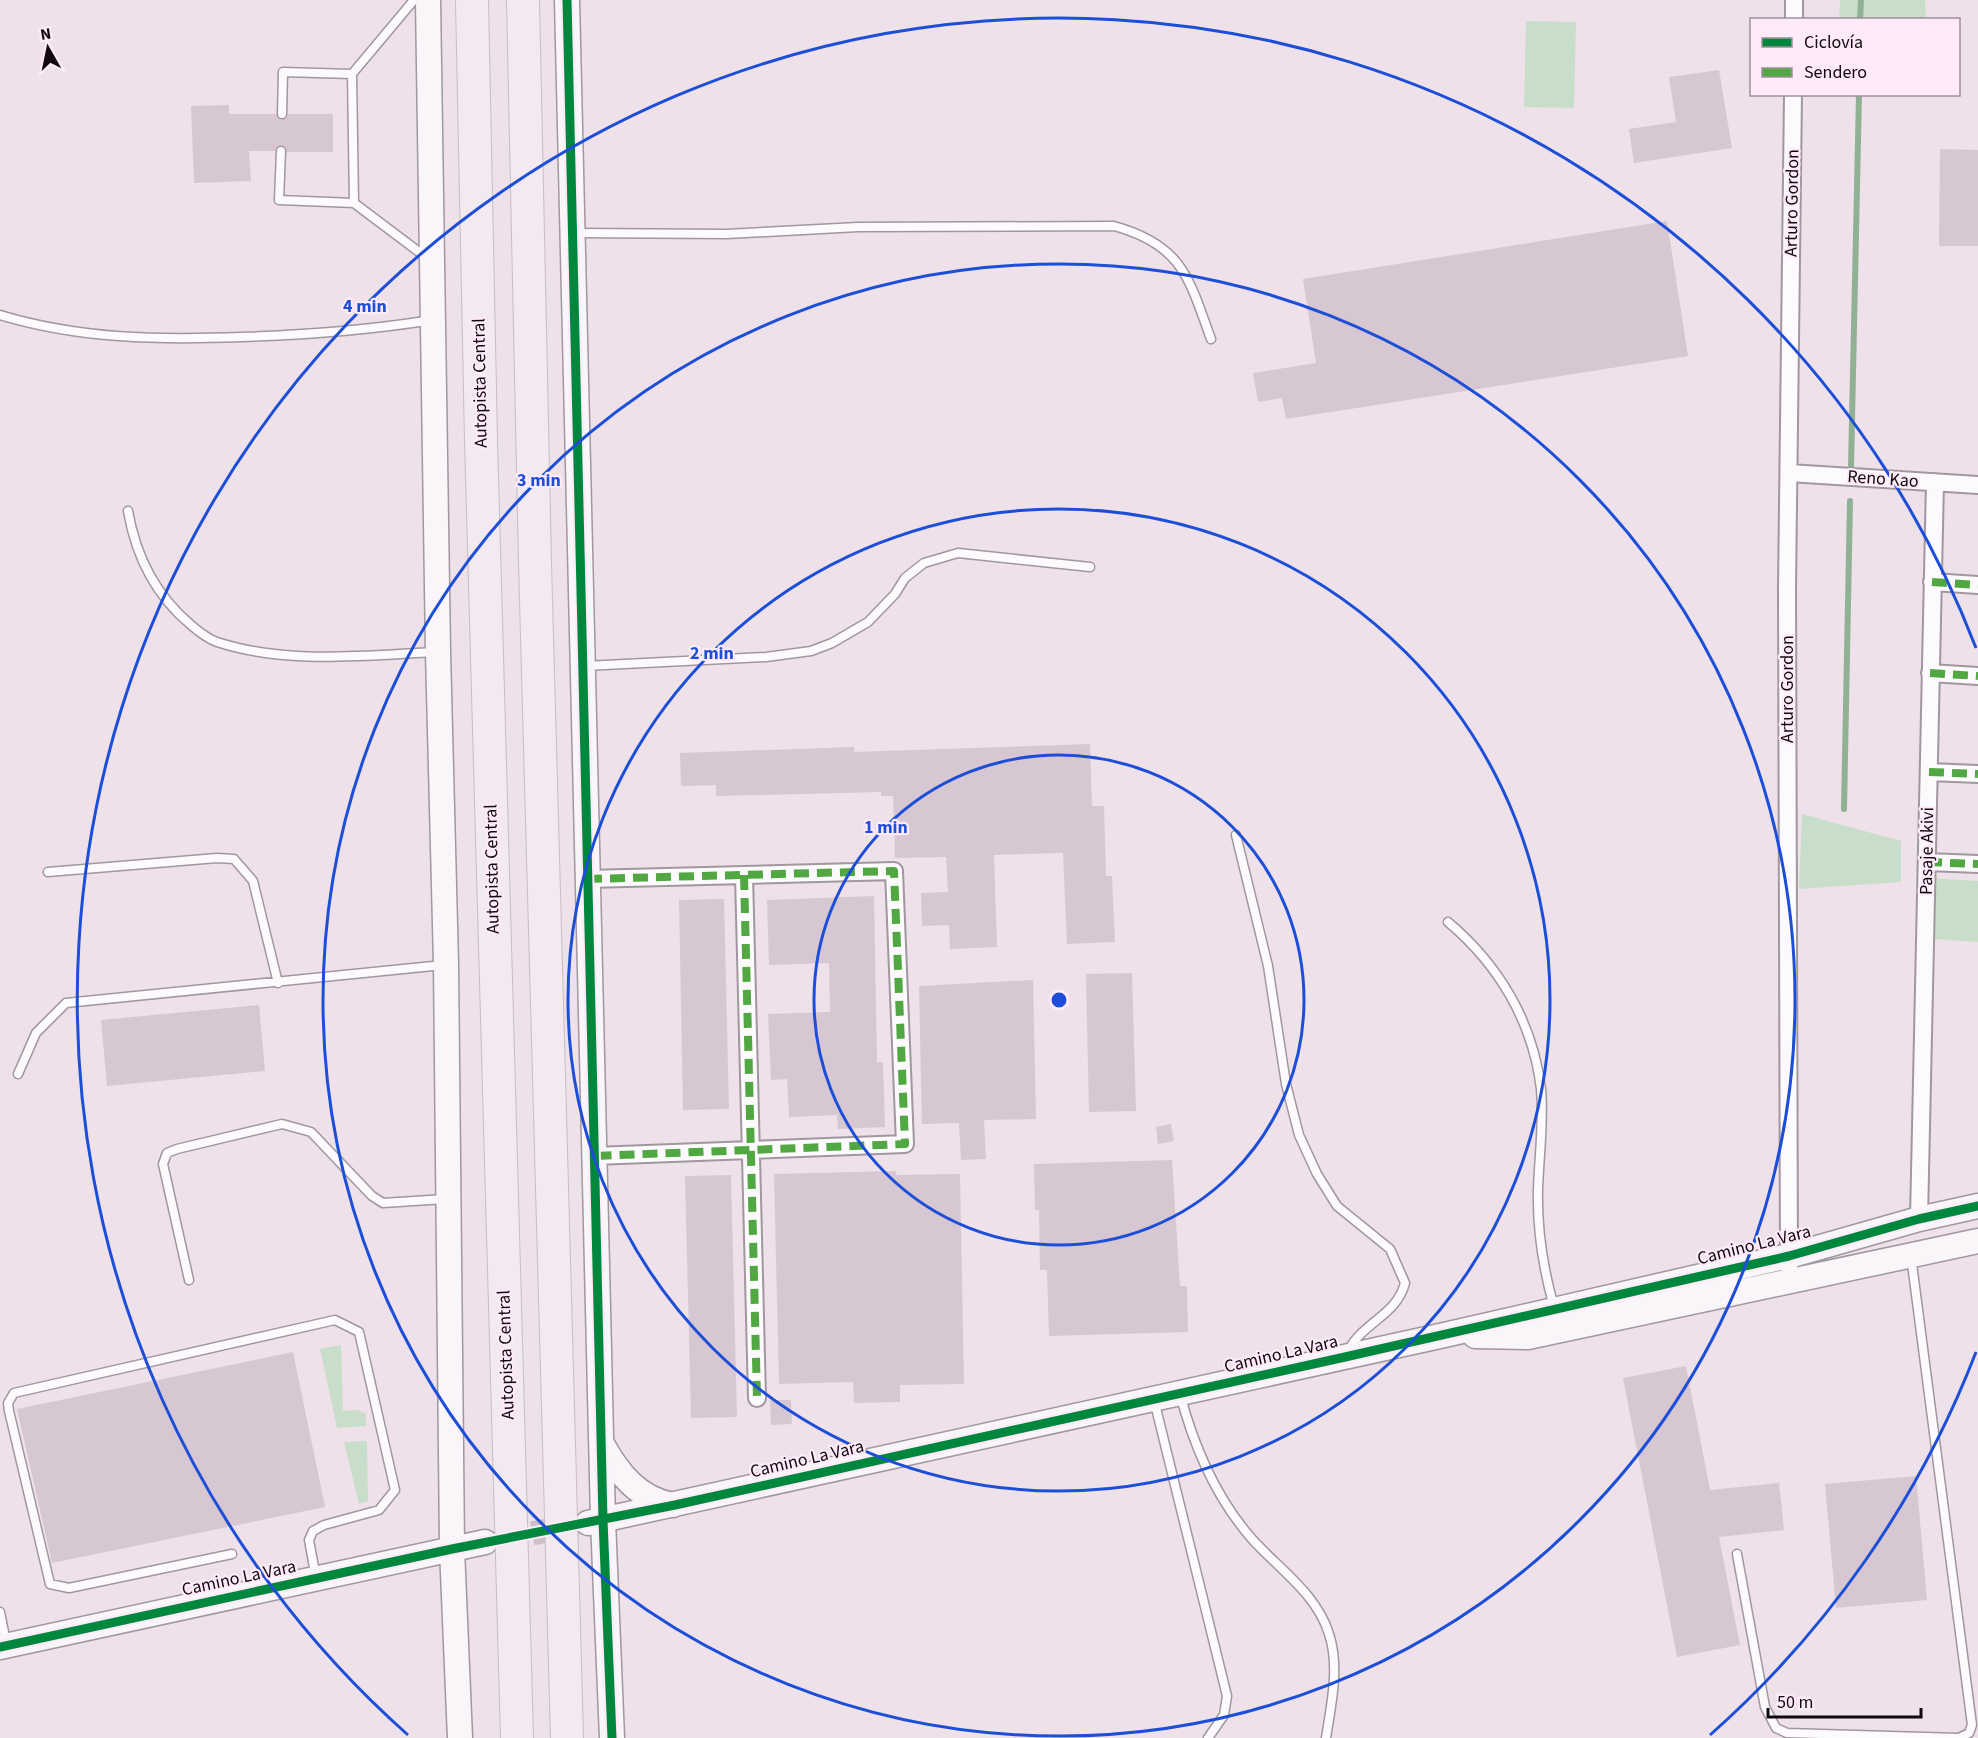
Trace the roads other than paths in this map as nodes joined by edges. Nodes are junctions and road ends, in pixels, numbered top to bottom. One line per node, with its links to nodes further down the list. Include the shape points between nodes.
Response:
1 (414, 0): 8 (lane)
2 (428, 0): 14 (street)
3 (472, 0): 68 (highway, Autopista Central)
4 (523, 0): 69 (highway)
5 (567, 0): 13 (street)
6 (1794, 0): 7 (street)
7 (1794, 18)
8 (352, 74): 10 (lane, via 283,72); 12 (lane)
9 (1793, 96): 18 (street, Arturo Gordon)
10 (282, 114)
11 (280, 152): 12 (lane, via 279,200)
12 (354, 203): 14 (lane)
13 (570, 233): 17 (lane, via 727,234 858,227 1114,226 1148,239 1177,261 1188,276); 26 (street)
14 (432, 261): 16 (street)
15 (0, 315): 16 (lane, via 95,335 174,339 340,332)
16 (433, 320): 25 (street)
17 (1211, 339)
18 (1789, 473): 19 (street, Reno Kao); 47 (street, Arturo Gordon)
19 (1935, 482): 20 (street, Reno Kao); 23 (street, Pasaje Akivi)
20 (1978, 485)
21 (128, 511): 25 (lane, via 137,550 155,586 181,617 215,642 312,657)
22 (1090, 567): 26 (lane, via 946,554 914,570 882,609 860,627 811,651 766,657)
23 (1932, 582): 24 (street); 27 (street, Pasaje Akivi)
24 (1978, 585)
25 (438, 652): 38 (street)
26 (581, 666): 36 (street)
27 (1930, 673): 28 (street); 29 (street, Pasaje Akivi)
28 (1978, 676)
29 (1929, 772): 30 (street); 32 (street, Pasaje Akivi)
30 (1978, 774)
31 (1236, 835): 53 (lane, via 1268,966 1286,1084 1299,1135 1337,1206 1390,1250 1405,1283 1397,1303 1367,1325)
32 (1927, 862): 33 (street); 45 (street, Pasaje Akivi)
33 (1978, 864)
34 (48, 872): 39 (lane, via 234,859 253,881)
35 (744, 875): 36 (street); 41 (street); 41 (street, via 894,872 905,1144)
36 (587, 879): 42 (street)
37 (1448, 922): 51 (lane, via 1494,969 1516,1006 1532,1045 1542,1113 1538,1218)
38 (447, 964): 39 (lane); 43 (street)
39 (278, 983): 40 (lane, via 66,1003 36,1033)
40 (18, 1074)
41 (749, 1150): 42 (street); 55 (street)
42 (594, 1156): 57 (street)
43 (449, 1199): 49 (lane, via 383,1203 311,1132 300,1127 282,1124 177,1149 167,1153 163,1164); 61 (street)
44 (1978, 1206): 45 (street, Camino La Vara)
45 (1919, 1219): 47 (street, Camino La Vara)
46 (1978, 1241): 48 (street, Camino La Vara)
47 (1788, 1256): 50 (street, Arturo Gordon); 51 (street, Camino La Vara)
48 (1911, 1256): 50 (street, Camino La Vara); 63 (lane, via 1972,1725 1969,1733 1959,1738 1787,1733 1776,1728 1765,1707)
49 (189, 1280)
50 (1789, 1284): 52 (street, Camino La Vara, via 1528,1337)
51 (1554, 1309): 52 (street, Camino La Vara)
52 (1440, 1336): 53 (street, Camino La Vara)
53 (1345, 1357): 54 (street, Camino La Vara)
54 (1180, 1393): 56 (street, Camino La Vara); 72 (lane, via 1196,1447 1222,1498 1251,1538 1311,1599 1325,1622 1333,1665)
55 (756, 1398)
56 (1154, 1399): 58 (street, Camino La Vara); 71 (lane, via 1225,1686 1227,1706)
57 (602, 1444): 58 (street, via 618,1472 636,1490); 59 (street)
58 (675, 1505): 59 (street, Camino La Vara)
59 (596, 1521): 70 (street)
60 (485, 1542): 61 (street, Camino La Vara)
61 (452, 1549): 64 (street, Camino La Vara); 67 (street)
62 (232, 1554): 64 (lane, via 69,1588 50,1584 9,1411 8,1403 14,1393 335,1320 350,1325 359,1332 395,1490 379,1510 313,1531 309,1540)
63 (1737, 1554)
64 (316, 1578): 66 (street, Camino La Vara)
65 (0, 1612): 66 (lane)
66 (4, 1646)
67 (460, 1738)
68 (517, 1738)
69 (567, 1738)
70 (612, 1738)
71 (1208, 1738)
72 (1326, 1738)

